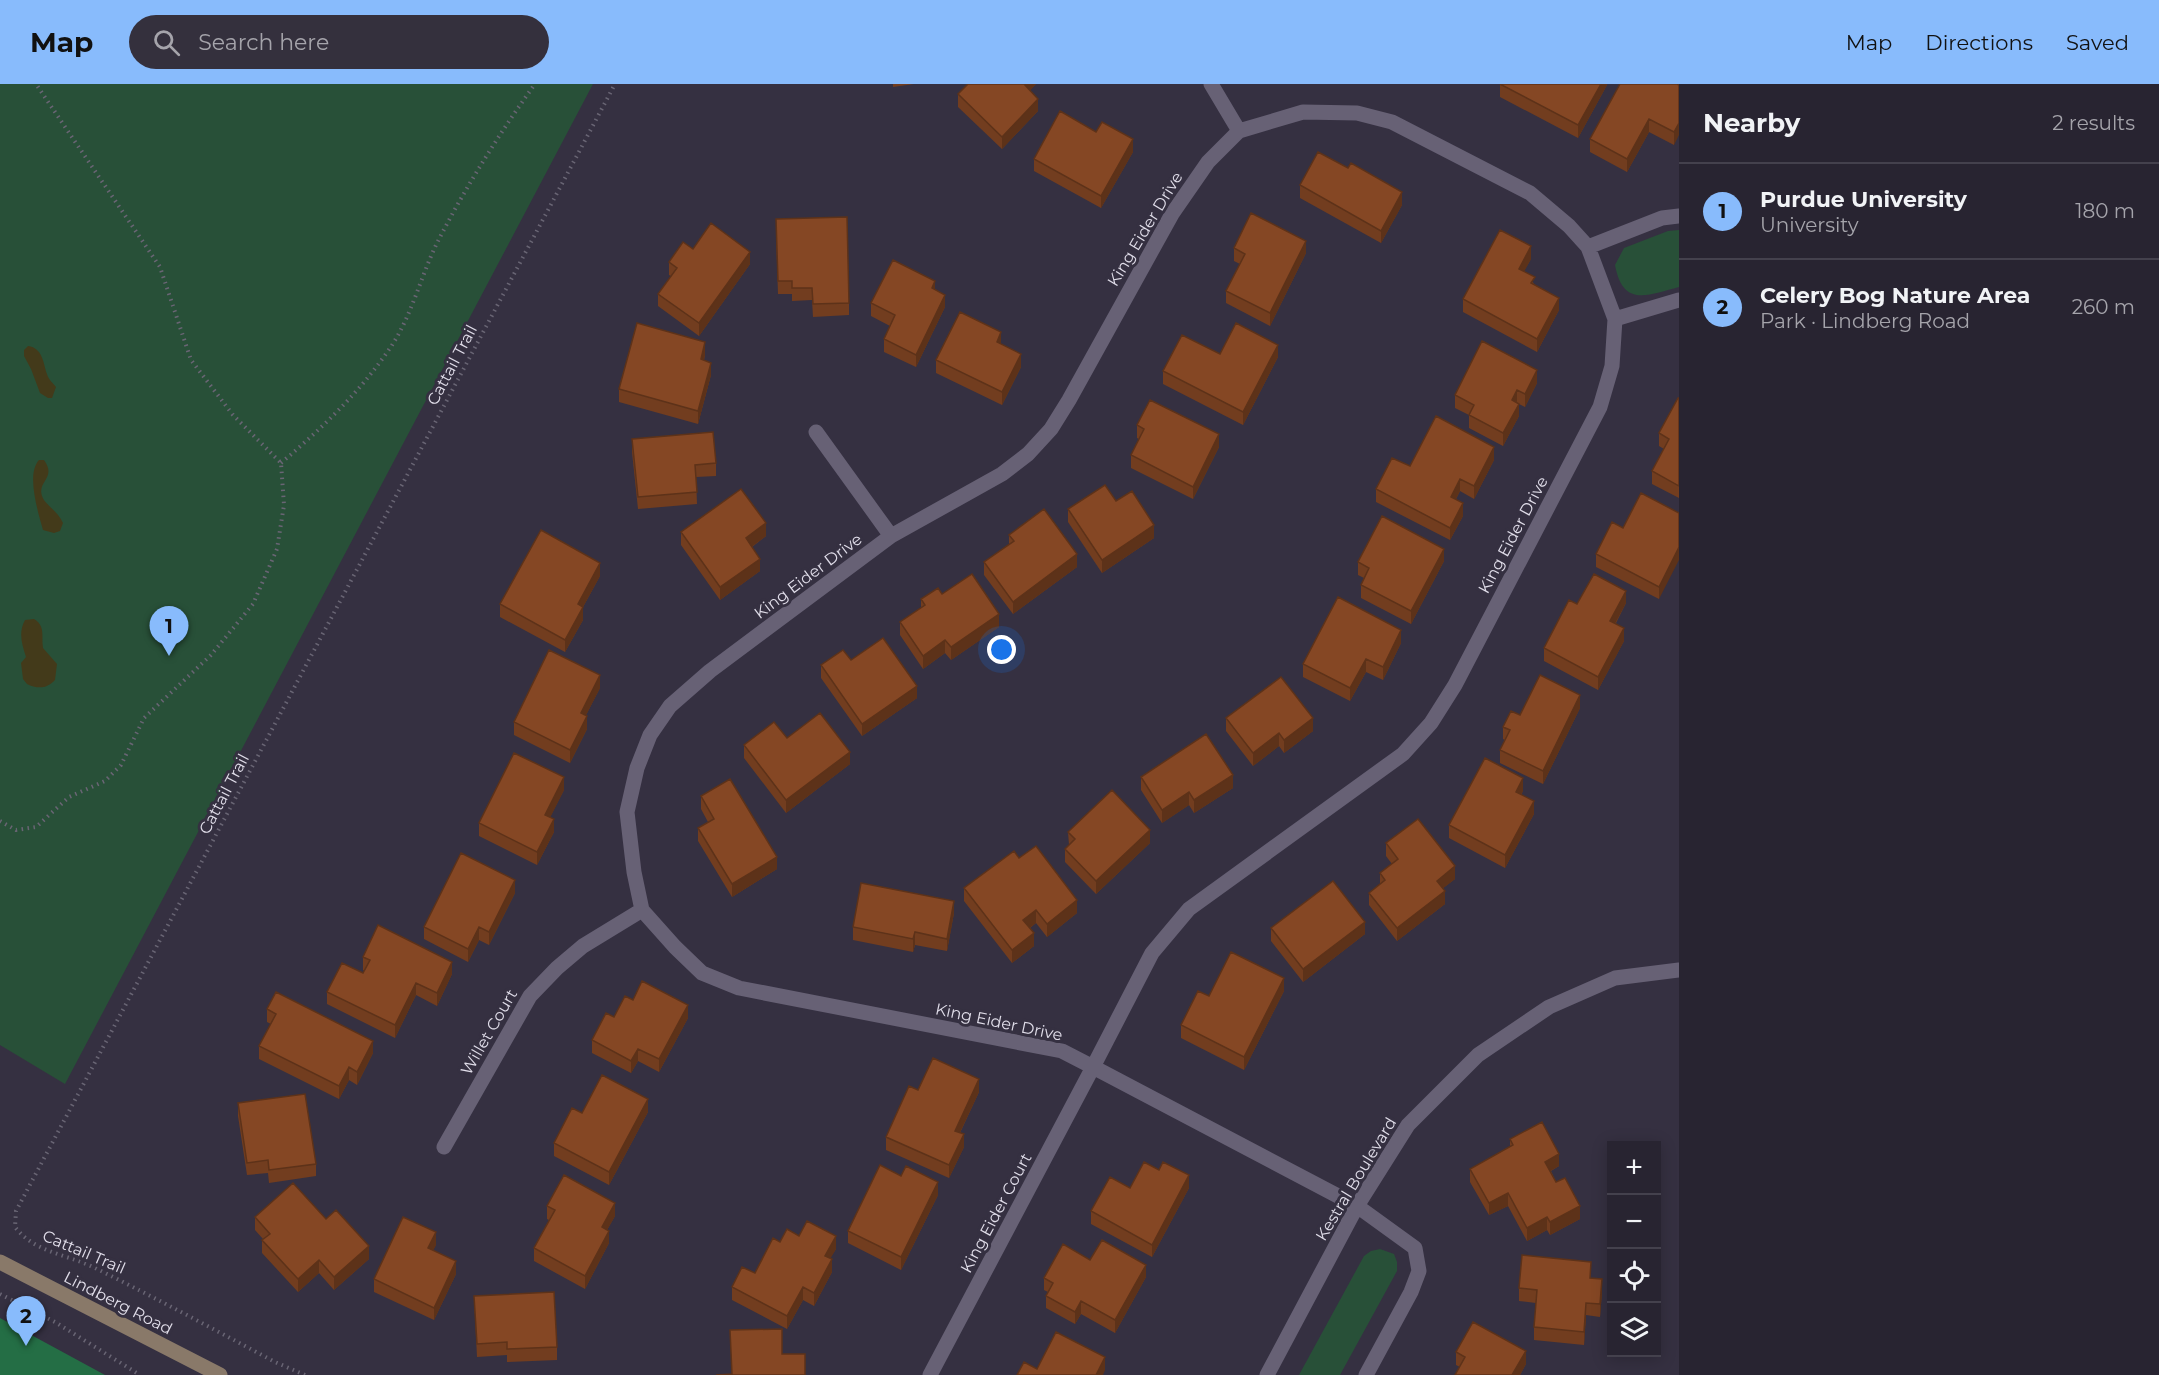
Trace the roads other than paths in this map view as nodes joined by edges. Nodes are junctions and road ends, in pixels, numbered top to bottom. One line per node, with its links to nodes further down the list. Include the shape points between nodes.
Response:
1 (1210, 84): 2 (street)
2 (1239, 131): 4 (street, King Eider Drive, via 1303,112 1357,113 1392,122 1530,193); 8 (street, King Eider Drive, via 1208,162 1172,214 1051,429 1002,474)
3 (1679, 216): 4 (street, via 1662,218)
4 (1588, 246): 6 (street, King Eider Drive)
5 (1679, 300): 6 (street)
6 (1615, 319): 11 (street, King Eider Drive, via 1612,366 1600,407 1455,685 1431,723 1403,754 1189,909 1152,953)
7 (816, 432): 8 (street)
8 (891, 536): 9 (street, King Eider Drive, via 710,671 670,706 650,735 637,768 627,812)
9 (642, 910): 11 (street, King Eider Drive, via 702,973 739,988 1062,1051); 12 (street, Willet Court, via 583,946 530,996)
10 (1679, 970): 13 (street, Kestral Boulevard, via 1615,978 1549,1007 1478,1055 1408,1125)
11 (1094, 1068): 13 (street, King Eider Drive); 16 (street, King Eider Court)
12 (444, 1147)
13 (1357, 1206): 17 (street, Kestral Boulevard); 18 (street, King Eider Drive, via 1414,1248 1419,1271)
14 (0, 1262): 15 (main road, Lindberg Road)
15 (220, 1375)
16 (930, 1375)
17 (1267, 1375)
18 (1366, 1375)

